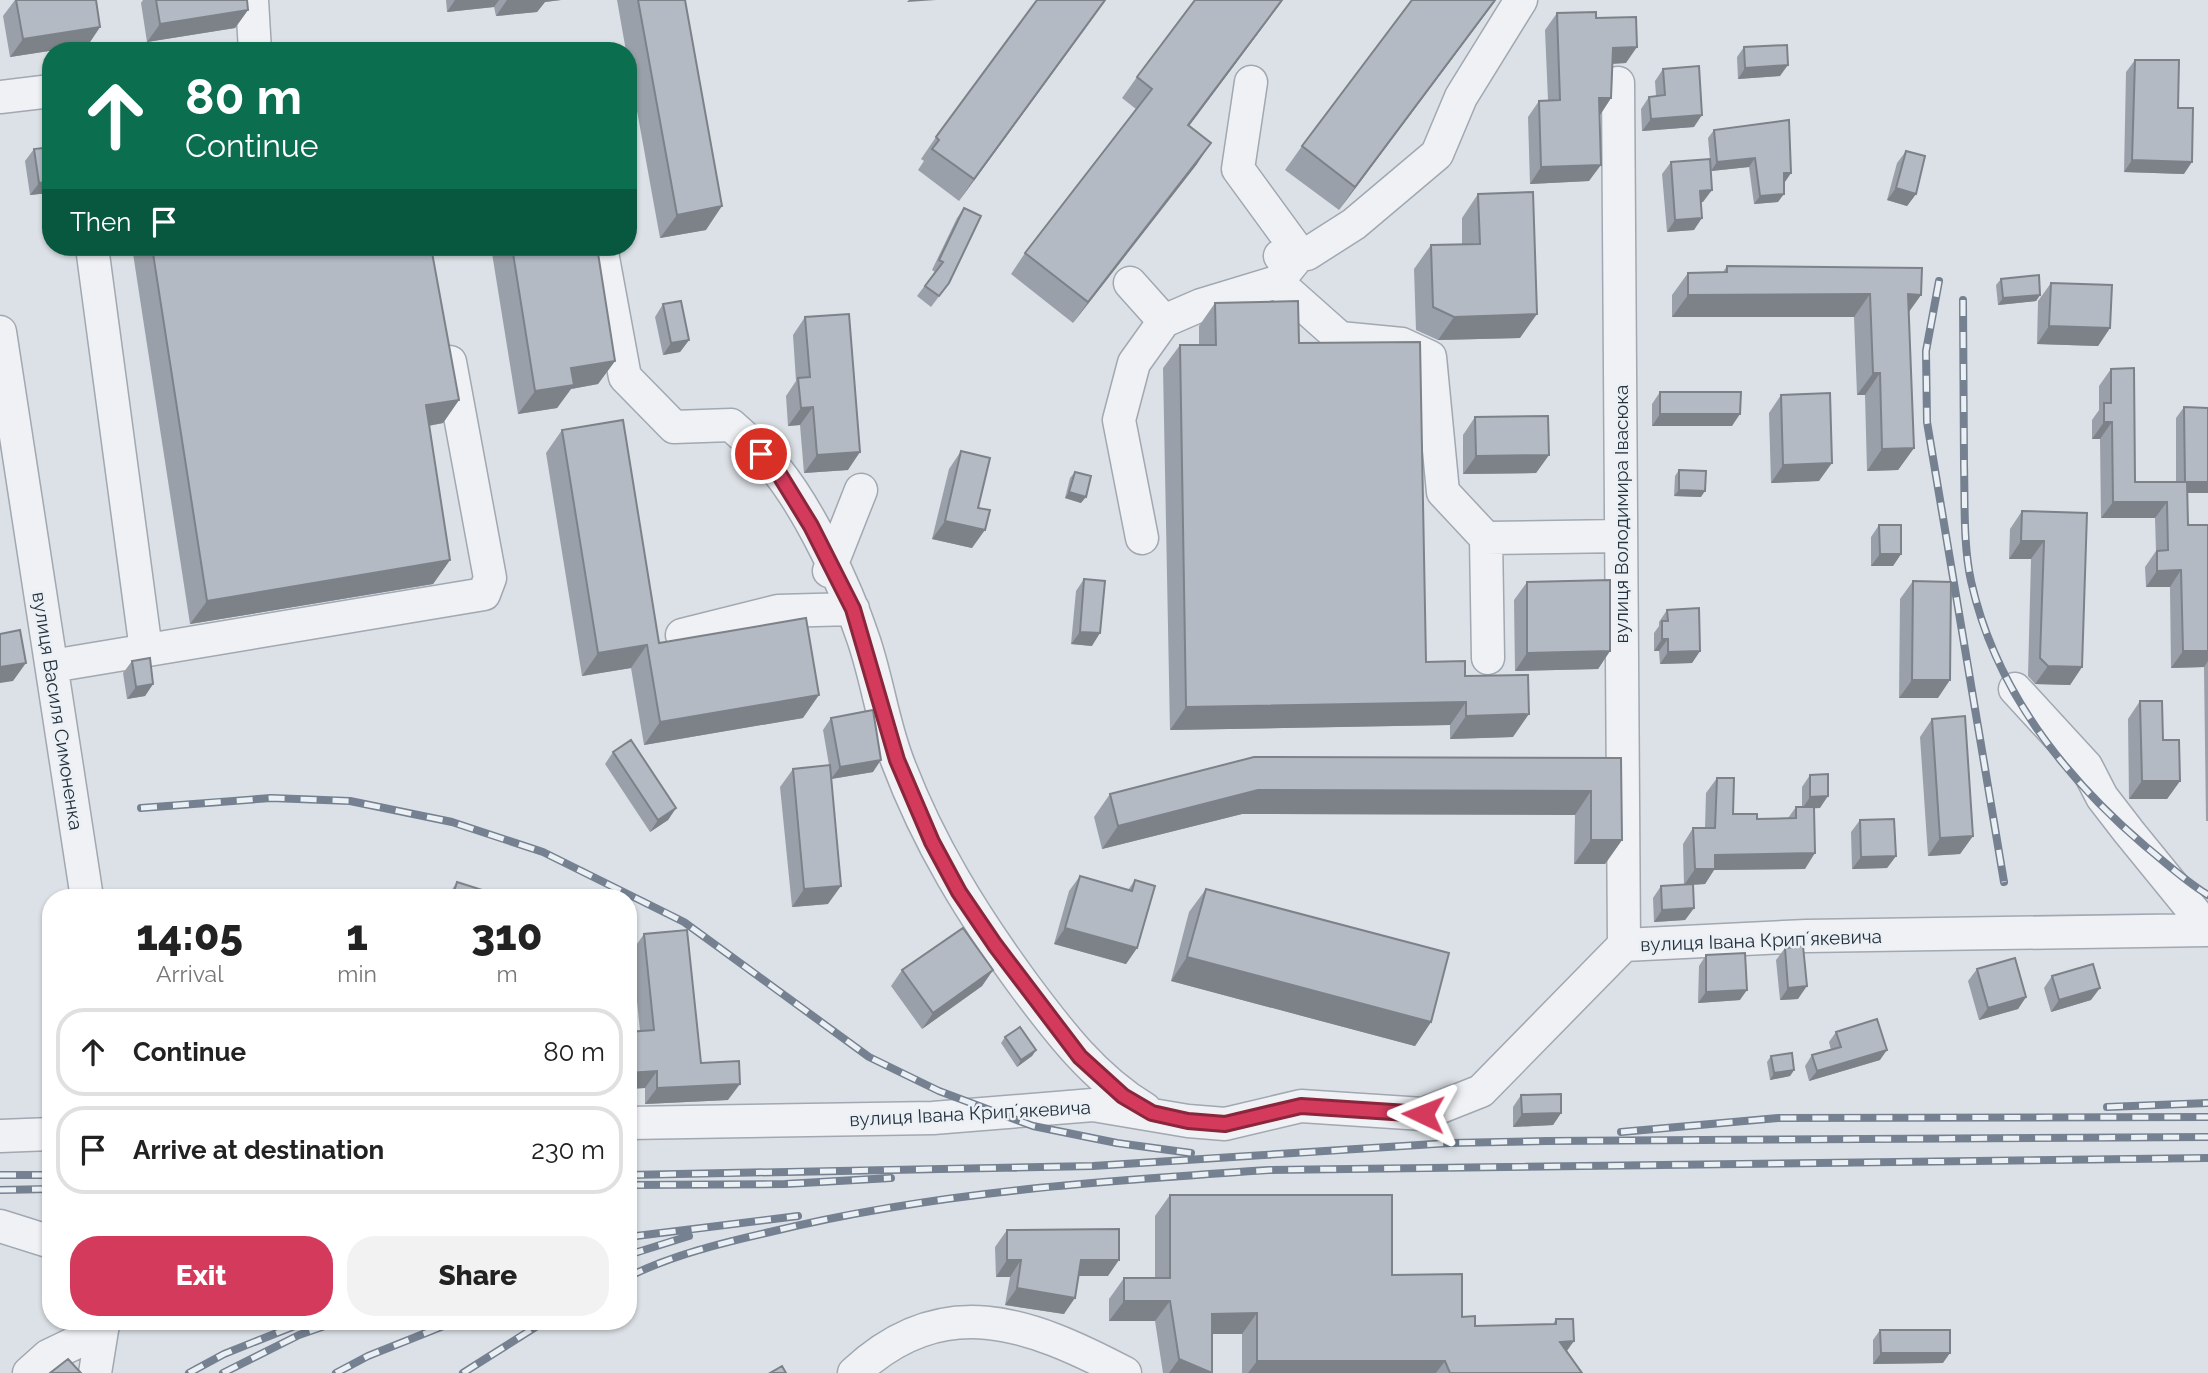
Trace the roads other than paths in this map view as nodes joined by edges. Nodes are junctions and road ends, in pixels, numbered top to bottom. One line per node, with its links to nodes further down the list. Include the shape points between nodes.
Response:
1 (253, 0): 3 (street)
2 (1521, 0): 10 (street, via 1461,97 1437,154 1354,224)
3 (255, 42)
4 (1251, 82): 10 (street, via 1238,169)
5 (1618, 82): 17 (street, вулиця Володимира Івасюка)
6 (42, 92): 7 (street)
7 (0, 97)
8 (93, 256): 23 (street)
9 (603, 256): 20 (street, via 625,377 674,426 731,425 776,469)
10 (1285, 264): 12 (street); 19 (street, via 1340,338 1402,345 1430,357 1443,492)
11 (1130, 283): 12 (street)
12 (1164, 321): 18 (street, via 1134,363 1119,420)
13 (0, 332): 16 (street, вулиця Василя Симоненка)
14 (446, 340): 23 (street, via 490,579 484,594)
15 (861, 490): 20 (street)
16 (14, 525): 25 (street, вулиця Василя Симоненка)
17 (1621, 536): 19 (street); 29 (street, вулиця Володимира Івасюка)
18 (1142, 538)
19 (1486, 538): 24 (street)
20 (830, 568): 21 (street)
21 (853, 609): 22 (street, via 778,611); 30 (street, via 897,760 959,892 1080,1057 1123,1096)
22 (682, 635)
23 (146, 650): 25 (street)
24 (1488, 658)
25 (52, 666): 27 (street, вулиця Василя Симоненка)
26 (2015, 689): 28 (street, via 2086,766 2102,797)
27 (86, 889)
28 (2208, 930): 29 (street, вулиця Івана Крипʼякевича, via 1806,936)
29 (1624, 945): 30 (street, вулиця Івана Крипʼякевича, via 1481,1091 1453,1105 1423,1114 1301,1106 1225,1124)
30 (1152, 1113): 31 (street, вулиця Івана Крипʼякевича, via 1093,1105 933,1118)
31 (637, 1123)
32 (42, 1135): 33 (street)
33 (0, 1136)
34 (0, 1226): 35 (street)
35 (42, 1239)
36 (96, 1330): 38 (street, via 48,1356)
37 (102, 1330): 39 (street)
38 (29, 1373)
39 (95, 1373)
40 (854, 1373): 41 (street, via 903,1335 960,1320 1004,1326 1064,1343)
41 (1125, 1373)

